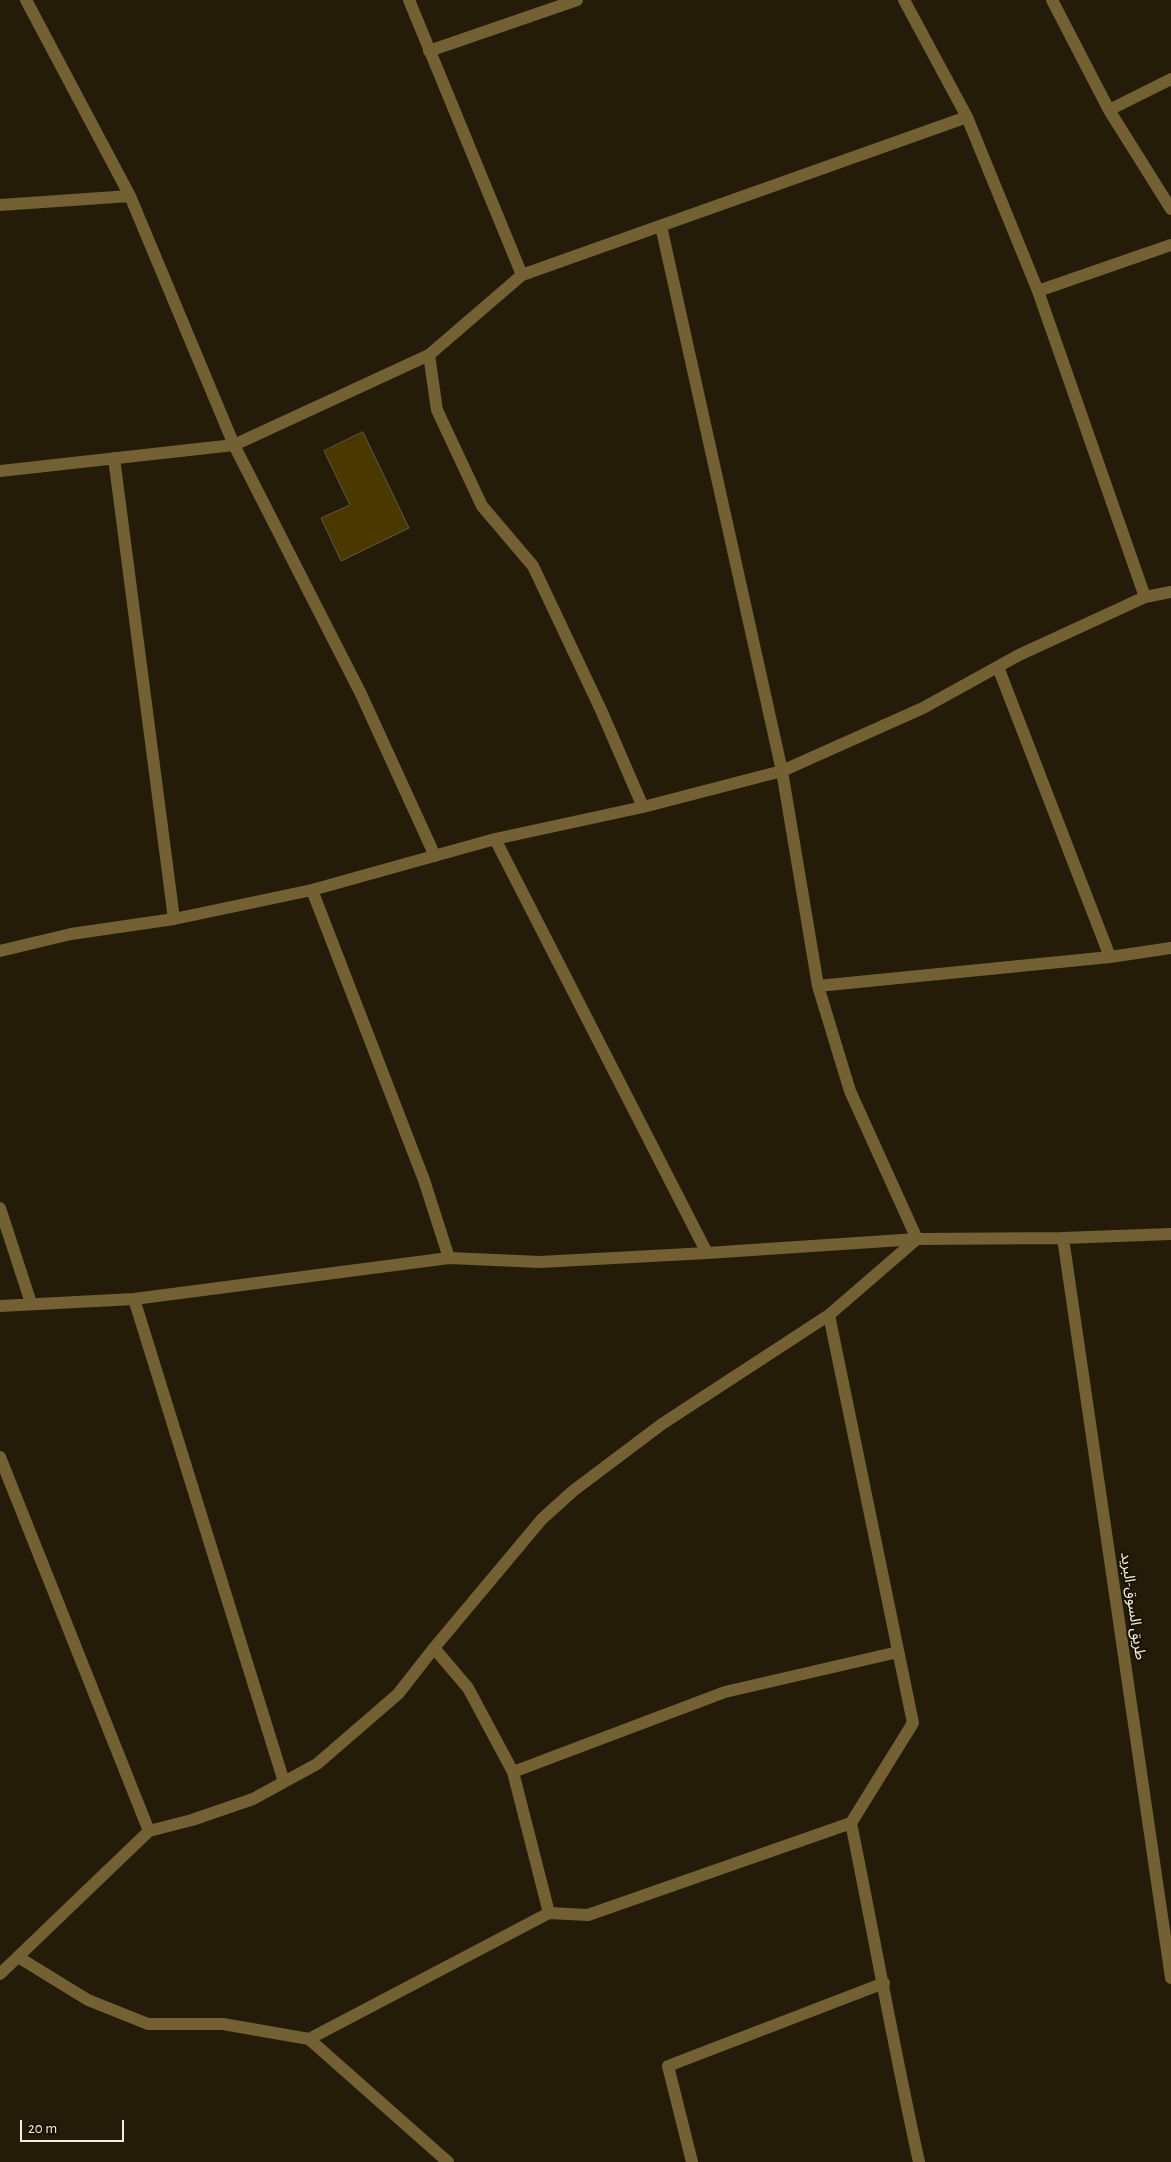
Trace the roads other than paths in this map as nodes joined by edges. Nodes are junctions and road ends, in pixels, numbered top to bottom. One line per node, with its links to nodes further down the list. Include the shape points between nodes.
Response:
1 (26, 0): 10 (street)
2 (409, 0): 6 (street)
3 (577, 0): 6 (street)
4 (904, 0): 9 (street)
5 (1052, 0): 8 (street)
6 (429, 51): 15 (street)
7 (1171, 79): 8 (street)
8 (1108, 110): 12 (street)
9 (968, 117): 13 (street); 16 (street)
10 (130, 196): 11 (street); 18 (street)
11 (0, 205)
12 (1171, 209)
13 (661, 226): 15 (street); 24 (street)
14 (1171, 245): 16 (street)
15 (522, 275): 17 (street)
16 (1038, 291): 22 (street)
17 (429, 356): 18 (street); 25 (street, via 437,410 482,506 533,566)
18 (234, 446): 19 (street); 27 (street, via 361,694)
19 (114, 458): 20 (street); 29 (street)
20 (0, 470)
21 (1171, 592): 22 (street)
22 (1145, 597): 23 (street)
23 (998, 667): 24 (street, via 923,708); 32 (street)
24 (782, 770): 25 (street); 33 (street)
25 (643, 807): 26 (street)
26 (495, 839): 27 (street); 38 (street)
27 (435, 856): 28 (street)
28 (312, 890): 29 (street); 39 (street, via 424,1180)
29 (174, 919): 31 (street, via 71,934)
30 (1171, 948): 32 (street)
31 (0, 951)
32 (1110, 957): 33 (street)
33 (818, 986): 37 (street, via 850,1091)
34 (0, 1208): 41 (street)
35 (1171, 1234): 36 (street)
36 (1063, 1238): 37 (street); 54 (street, طريق السوق-البريد)
37 (917, 1239): 38 (street); 43 (street)
38 (706, 1253): 39 (street, via 540,1262)
39 (449, 1258): 40 (street)
40 (134, 1299): 41 (street); 48 (street)
41 (31, 1303): 42 (street)
42 (0, 1306)
43 (829, 1315): 45 (street, via 662,1424 573,1491 542,1519); 46 (street)
44 (0, 1457): 50 (street)
45 (434, 1648): 47 (street, via 468,1688); 48 (street, via 398,1694 317,1764)
46 (898, 1652): 47 (street, via 725,1692); 49 (street, via 913,1723)
47 (513, 1772): 51 (street)
48 (284, 1782): 50 (street, via 253,1799)
49 (850, 1823): 51 (street, via 588,1915); 55 (street)
50 (149, 1831): 52 (street)
51 (549, 1913): 56 (street)
52 (18, 1957): 53 (street); 56 (street, via 88,2000 148,2024 223,2024)
53 (0, 1974)
54 (1171, 1978)
55 (884, 1983): 58 (street, via 668,2066); 59 (street, via 892,2039)
56 (309, 2039): 57 (street)
57 (448, 2162)
58 (692, 2162)
59 (918, 2162)

